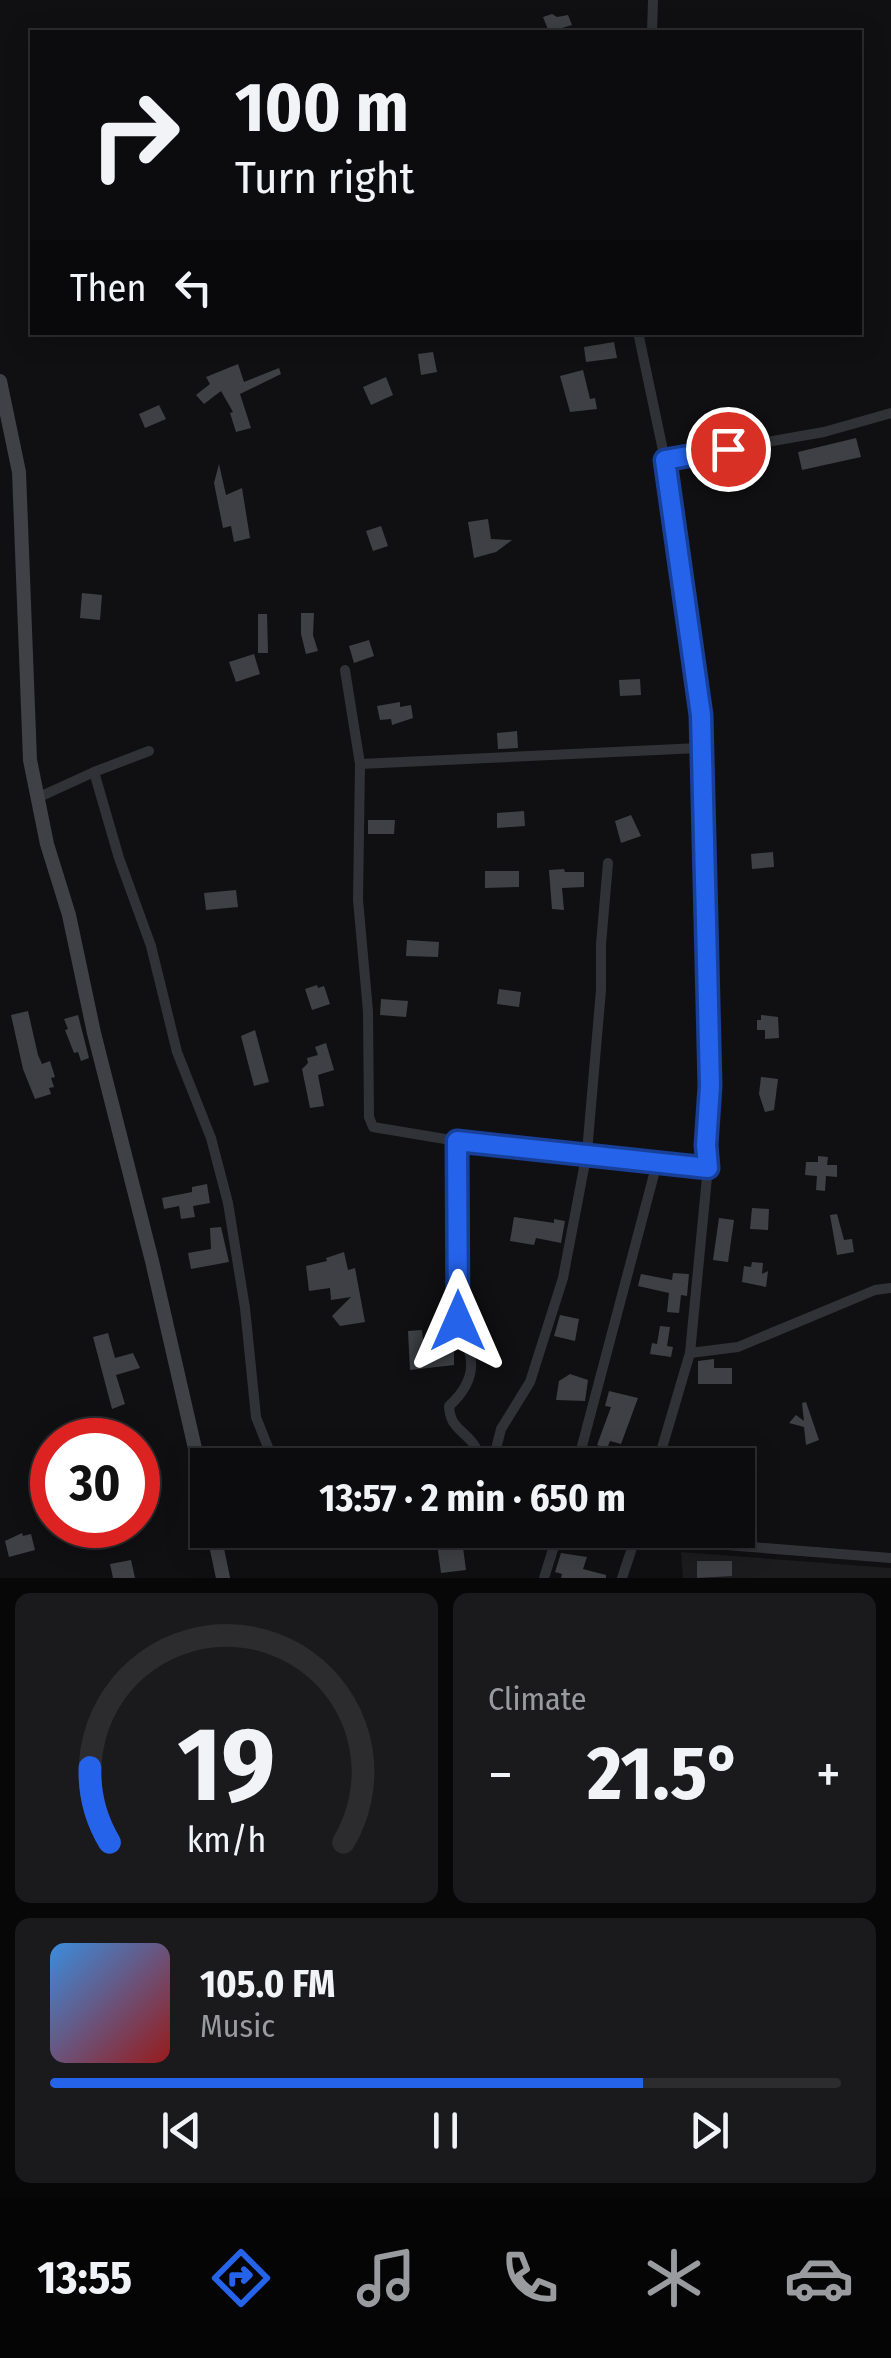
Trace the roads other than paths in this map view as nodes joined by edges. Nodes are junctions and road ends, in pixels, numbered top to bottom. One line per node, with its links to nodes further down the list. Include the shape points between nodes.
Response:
1 (653, 0): 2 (street)
2 (652, 30)
3 (639, 335): 6 (street)
4 (0, 381): 12 (street, via 20,472 30,760)
5 (891, 413): 6 (street)
6 (665, 460): 8 (street, via 701,715)
7 (345, 670): 10 (street)
8 (699, 748): 10 (street); 17 (street)
9 (149, 752): 11 (street)
10 (360, 764): 14 (street, via 358,900 368,1117 378,1130)
11 (94, 772): 12 (street); 21 (street, via 151,946 176,1052 220,1170 256,1418)
12 (37, 798): 20 (street)
13 (608, 863): 15 (street)
14 (457, 1141): 15 (street); 22 (street, via 458,1321 472,1375 450,1406 450,1417)
15 (587, 1152): 16 (street); 23 (street, via 562,1278 530,1382)
16 (657, 1163): 17 (street); 24 (street)
17 (708, 1168): 19 (street)
18 (891, 1288): 19 (street, via 738,1346)
19 (690, 1353): 25 (street)
20 (196, 1448)
21 (268, 1448)
22 (477, 1448)
23 (494, 1448)
24 (582, 1448)
25 (662, 1448)
26 (755, 1545): 30 (street)
27 (217, 1548): 31 (street)
28 (554, 1548): 32 (street)
29 (632, 1548): 33 (street)
30 (891, 1558)
31 (224, 1578)
32 (544, 1578)
33 (622, 1578)

